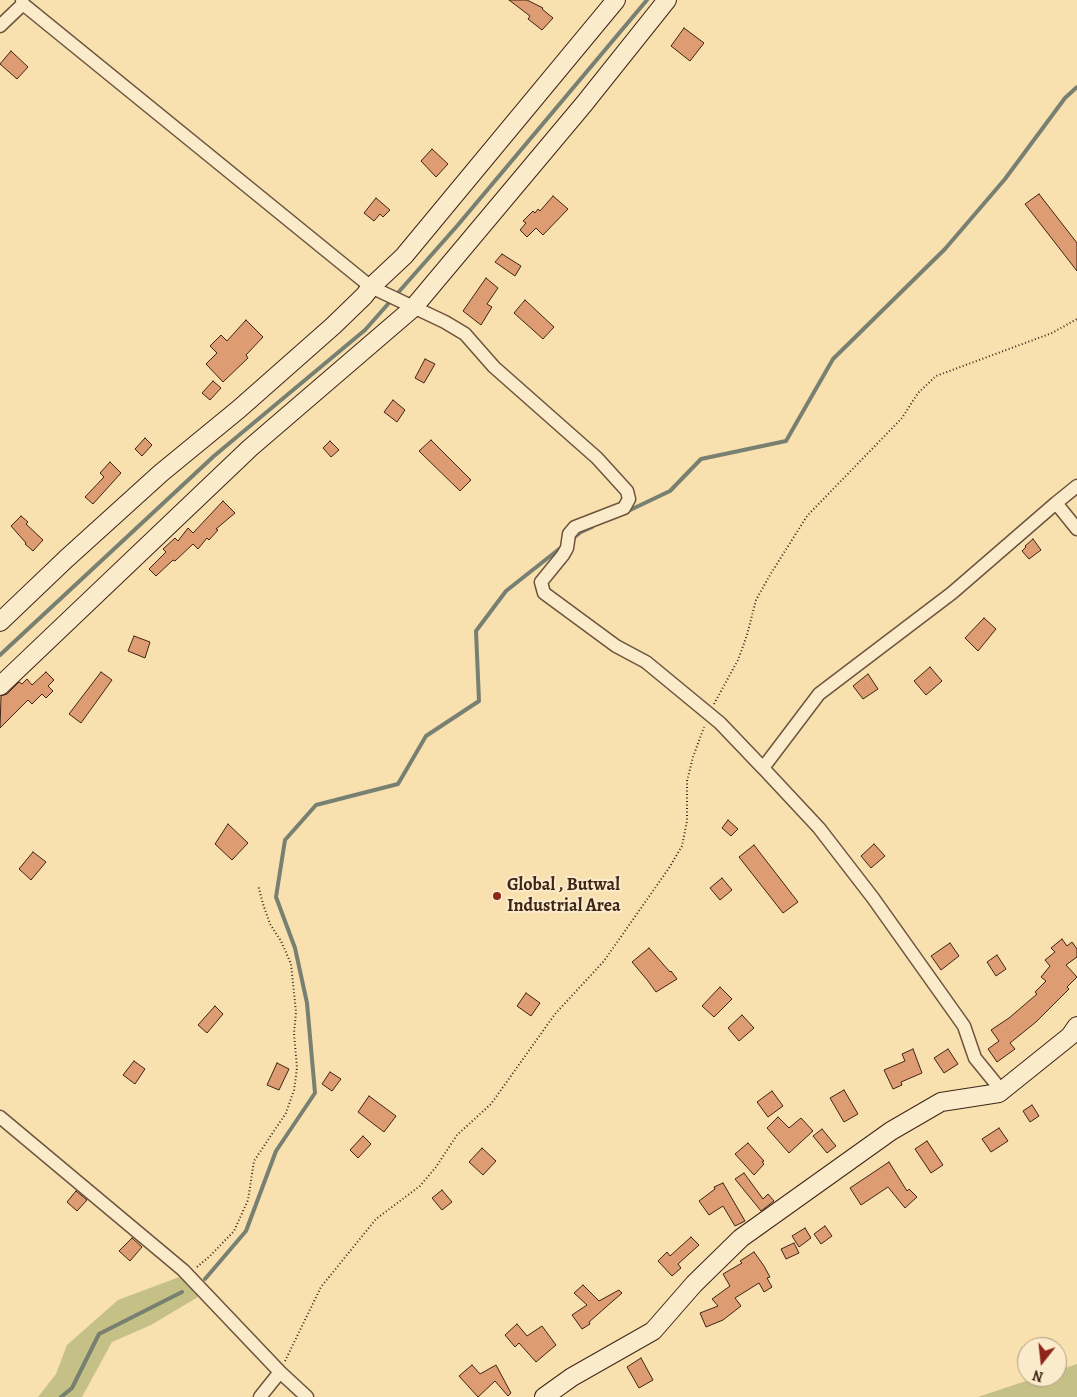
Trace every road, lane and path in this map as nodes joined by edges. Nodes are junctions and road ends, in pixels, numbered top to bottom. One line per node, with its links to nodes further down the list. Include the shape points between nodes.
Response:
1 (616, 0): 5 (main road, via 404,256)
2 (667, 0): 6 (main road, via 584,104)
3 (23, 2): 4 (street); 5 (street)
4 (0, 26)
5 (370, 287): 6 (street); 11 (main road, via 334,326 161,473)
6 (408, 306): 12 (main road, via 250,448); 13 (street, via 465,334 494,366 597,458 627,491 629,499 624,508 575,527 569,534 563,555 541,582 544,593 616,646 646,662)
7 (1077, 319): 13 (path, via 1052,333 936,376 918,393 902,418 807,516 756,600 738,660)
8 (1077, 486): 9 (street)
9 (1056, 503): 10 (street); 14 (street, via 952,593 819,694)
10 (1077, 529)
11 (0, 622)
12 (0, 686)
13 (708, 714): 14 (street); 20 (path, via 687,781 687,821 682,846 669,868 604,961 555,1014 491,1104 457,1135 420,1186 376,1219 322,1288)
14 (763, 768): 17 (street, via 818,828 872,898 964,1026 976,1058 998,1085)
15 (258, 885): 19 (path, via 270,924 292,964 298,1068 294,1090 286,1113 254,1161 248,1200 234,1231 192,1271)
16 (1077, 1026): 17 (main road, via 1070,1036)
17 (999, 1093): 23 (main road, via 941,1102 891,1131 741,1238 694,1284 653,1331 572,1377)
18 (0, 1117): 19 (street)
19 (183, 1270): 20 (street)
20 (280, 1372): 21 (street); 22 (street)
21 (260, 1397)
22 (307, 1397)
23 (544, 1397)

